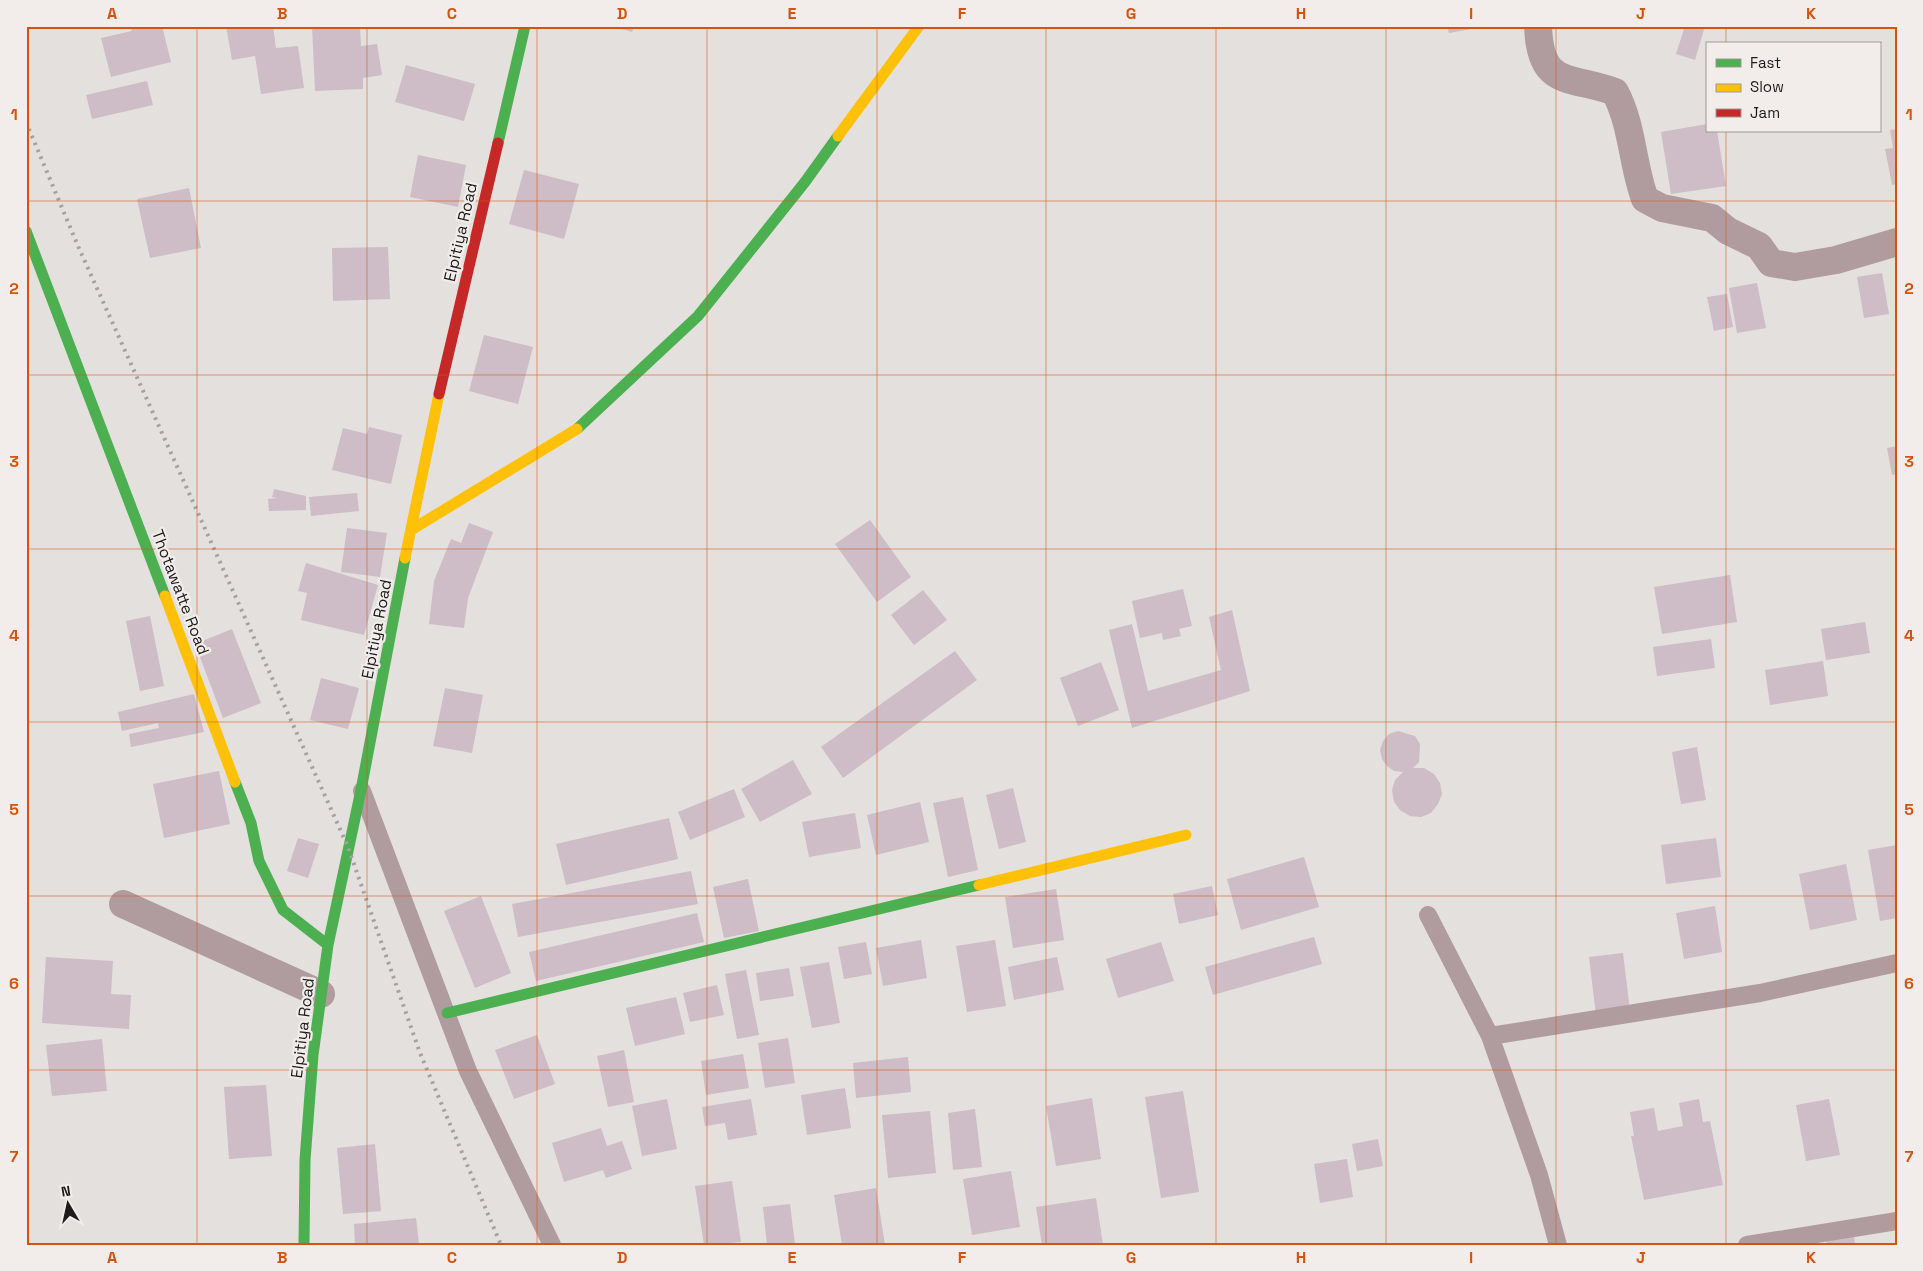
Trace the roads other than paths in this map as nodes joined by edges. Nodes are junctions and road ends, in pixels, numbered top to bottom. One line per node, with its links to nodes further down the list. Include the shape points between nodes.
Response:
1 (524, 26): 6 (street, Elpitiya Road, via 428,440)
2 (919, 26): 6 (street, via 804,182 698,316 577,429)
3 (1538, 26): 5 (street, via 1544,62 1557,76 1615,92 1630,129 1645,199 1662,208 1712,218 1728,231 1759,246 1771,263 1795,268)
4 (26, 231): 11 (street, Thotawatte Road, via 251,823 259,861 283,910)
5 (1897, 242)
6 (411, 530): 7 (street, Elpitiya Road)
7 (361, 790): 11 (street, Elpitiya Road); 14 (lane)
8 (1186, 835): 14 (street)
9 (123, 904): 13 (street)
10 (1428, 915): 15 (lane)
11 (328, 945): 13 (street, Elpitiya Road)
12 (1897, 963): 15 (lane, via 1760,993)
13 (321, 994): 17 (street, Elpitiya Road, via 305,1160)
14 (447, 1013): 18 (lane, via 468,1070)
15 (1490, 1036): 19 (lane, via 1539,1175)
16 (1897, 1222): 20 (lane)
17 (304, 1245)
18 (552, 1245)
19 (1558, 1245)
20 (1747, 1245)

